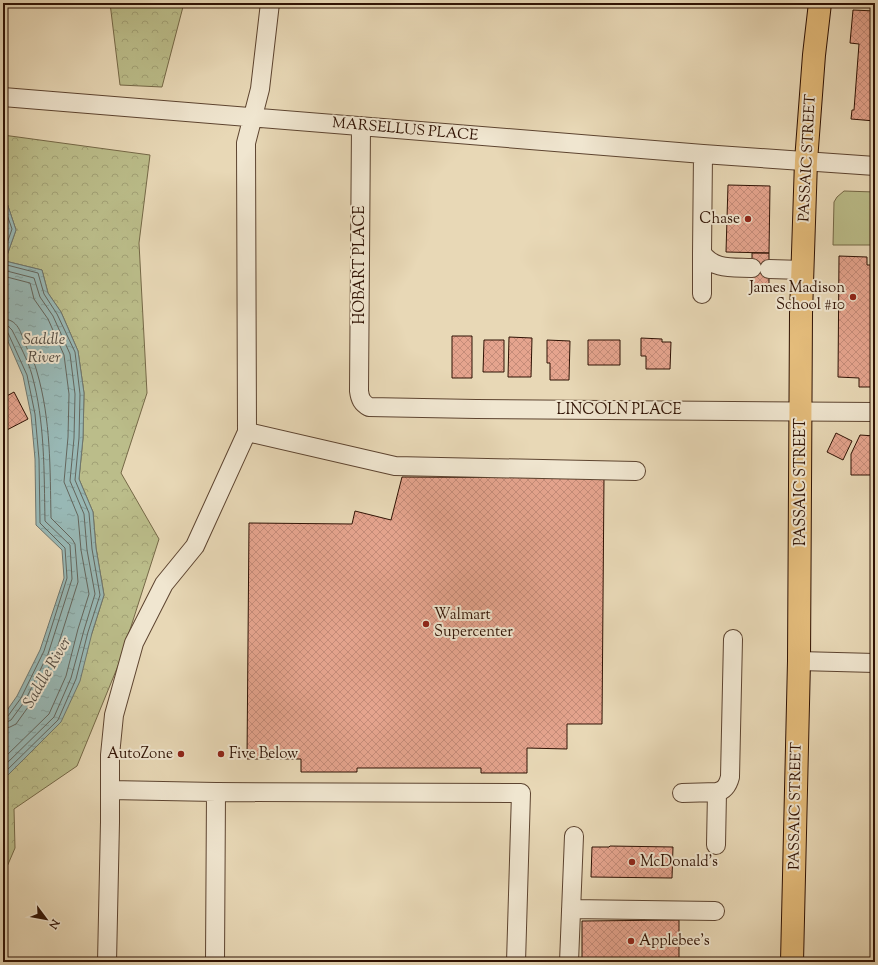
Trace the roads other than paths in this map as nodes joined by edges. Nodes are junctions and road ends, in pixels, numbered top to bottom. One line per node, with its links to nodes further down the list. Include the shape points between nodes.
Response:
1 (270, 3): 4 (street, via 260,89)
2 (820, 3): 7 (main road, PASSAIC STREET)
3 (3, 97): 4 (street, MARSELLUS PLACE)
4 (254, 117): 5 (street, MARSELLUS PLACE); 15 (street, via 246,143)
5 (360, 126): 6 (street, MARSELLUS PLACE); 12 (street, HOBART PLACE, via 359,391)
6 (703, 154): 7 (street, MARSELLUS PLACE); 9 (street)
7 (806, 161): 8 (street, MARSELLUS PLACE); 10 (main road, PASSAIC STREET)
8 (875, 166)
9 (702, 253): 10 (street, via 705,259 720,267); 11 (street)
10 (803, 270): 13 (main road, PASSAIC STREET)
11 (702, 294)
12 (363, 404): 13 (street, LINCOLN PLACE, via 377,408)
13 (801, 411): 14 (street, LINCOLN PLACE); 18 (main road, PASSAIC STREET)
14 (875, 412)
15 (247, 432): 16 (street, via 395,466); 20 (street, via 195,546 164,584 134,643 114,715)
16 (636, 471)
17 (733, 639): 22 (street, via 730,777 722,790)
18 (799, 661): 19 (street); 32 (main road, PASSAIC STREET)
19 (875, 663)
20 (110, 790): 21 (street); 28 (street)
21 (216, 792): 29 (street); 30 (street, via 521,793)
22 (717, 792): 23 (street); 25 (street)
23 (682, 793)
24 (574, 836): 26 (street)
25 (716, 845)
26 (571, 909): 27 (street); 31 (street)
27 (715, 911)
28 (107, 962)
29 (215, 962)
30 (516, 962)
31 (569, 962)
32 (792, 962)

